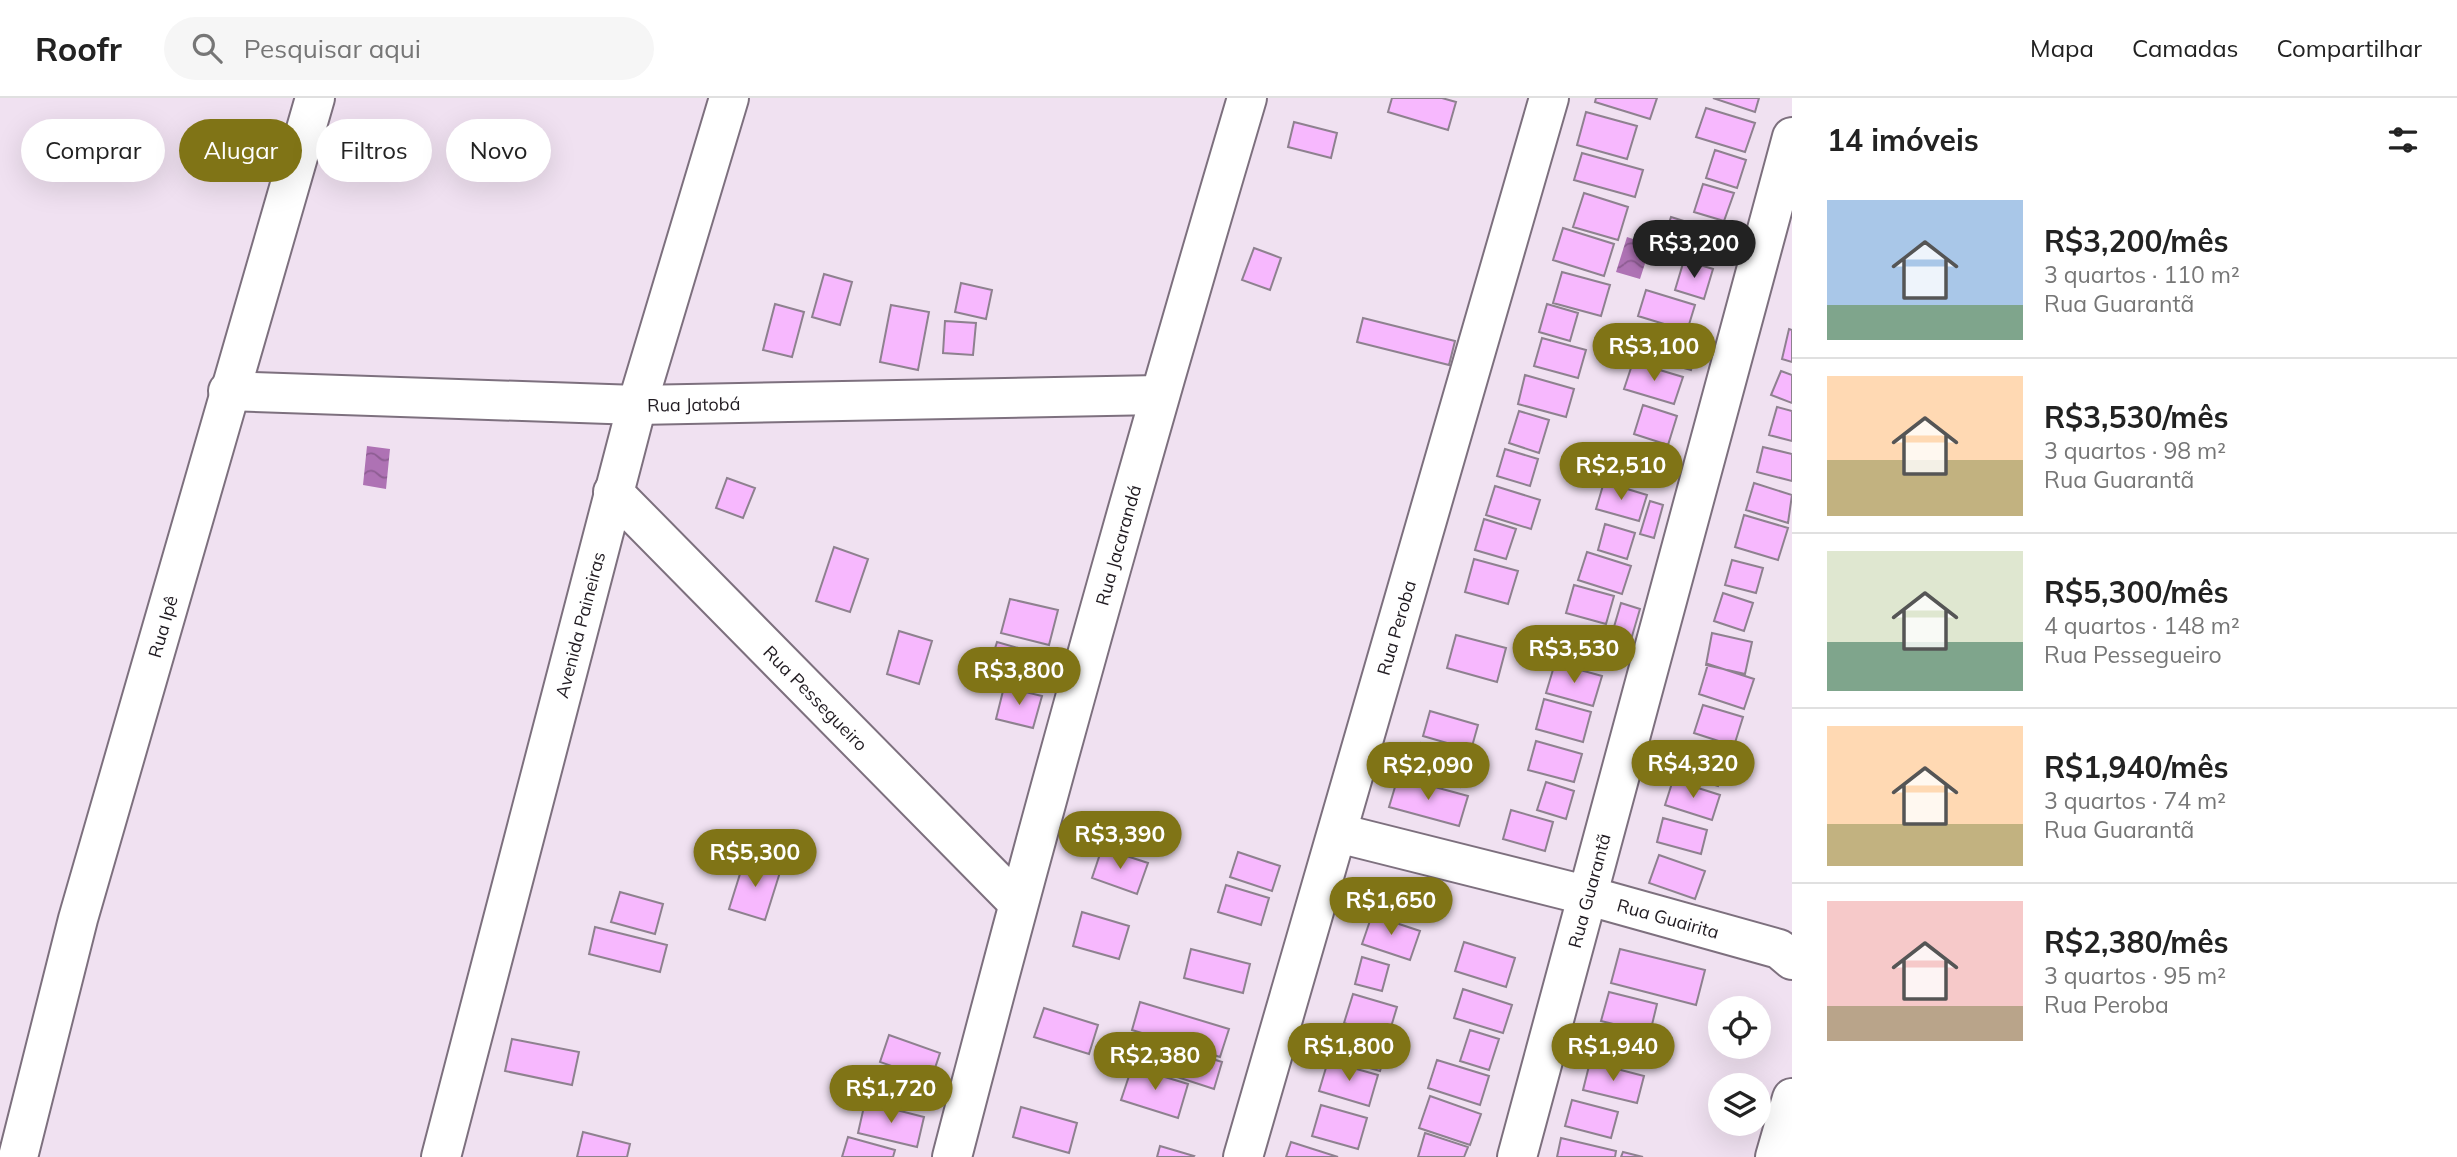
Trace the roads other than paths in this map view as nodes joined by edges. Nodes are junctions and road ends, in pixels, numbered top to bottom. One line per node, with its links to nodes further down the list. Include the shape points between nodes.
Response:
1 (315, 98): 6 (street, Rua Ipê)
2 (729, 98): 8 (street, Avenida Paineiras)
3 (1247, 98): 7 (street, Rua Jacarandá)
4 (1549, 98): 10 (street, Rua Peroba)
5 (1792, 136): 11 (street, Rua Guarantã)
6 (229, 391): 8 (street, Rua Jatobá); 15 (street, Rua Ipê, via 78,919)
7 (1159, 395): 8 (street, Rua Jatobá); 12 (street, Rua Jacarandá)
8 (637, 405): 9 (street, Avenida Paineiras)
9 (613, 492): 12 (street, Rua Pessegueiro); 16 (street, Avenida Paineiras)
10 (1338, 833): 11 (street, Rua Guairita); 18 (street, Rua Peroba)
11 (1589, 896): 13 (street, Rua Guairita, via 1779,949); 19 (street, Rua Guarantã)
12 (1018, 903): 17 (street, Rua Jacarandá)
13 (1792, 960)
14 (1792, 1098): 20 (street)
15 (18, 1157)
16 (441, 1157)
17 (952, 1157)
18 (1243, 1157)
19 (1517, 1157)
20 (1776, 1157)

